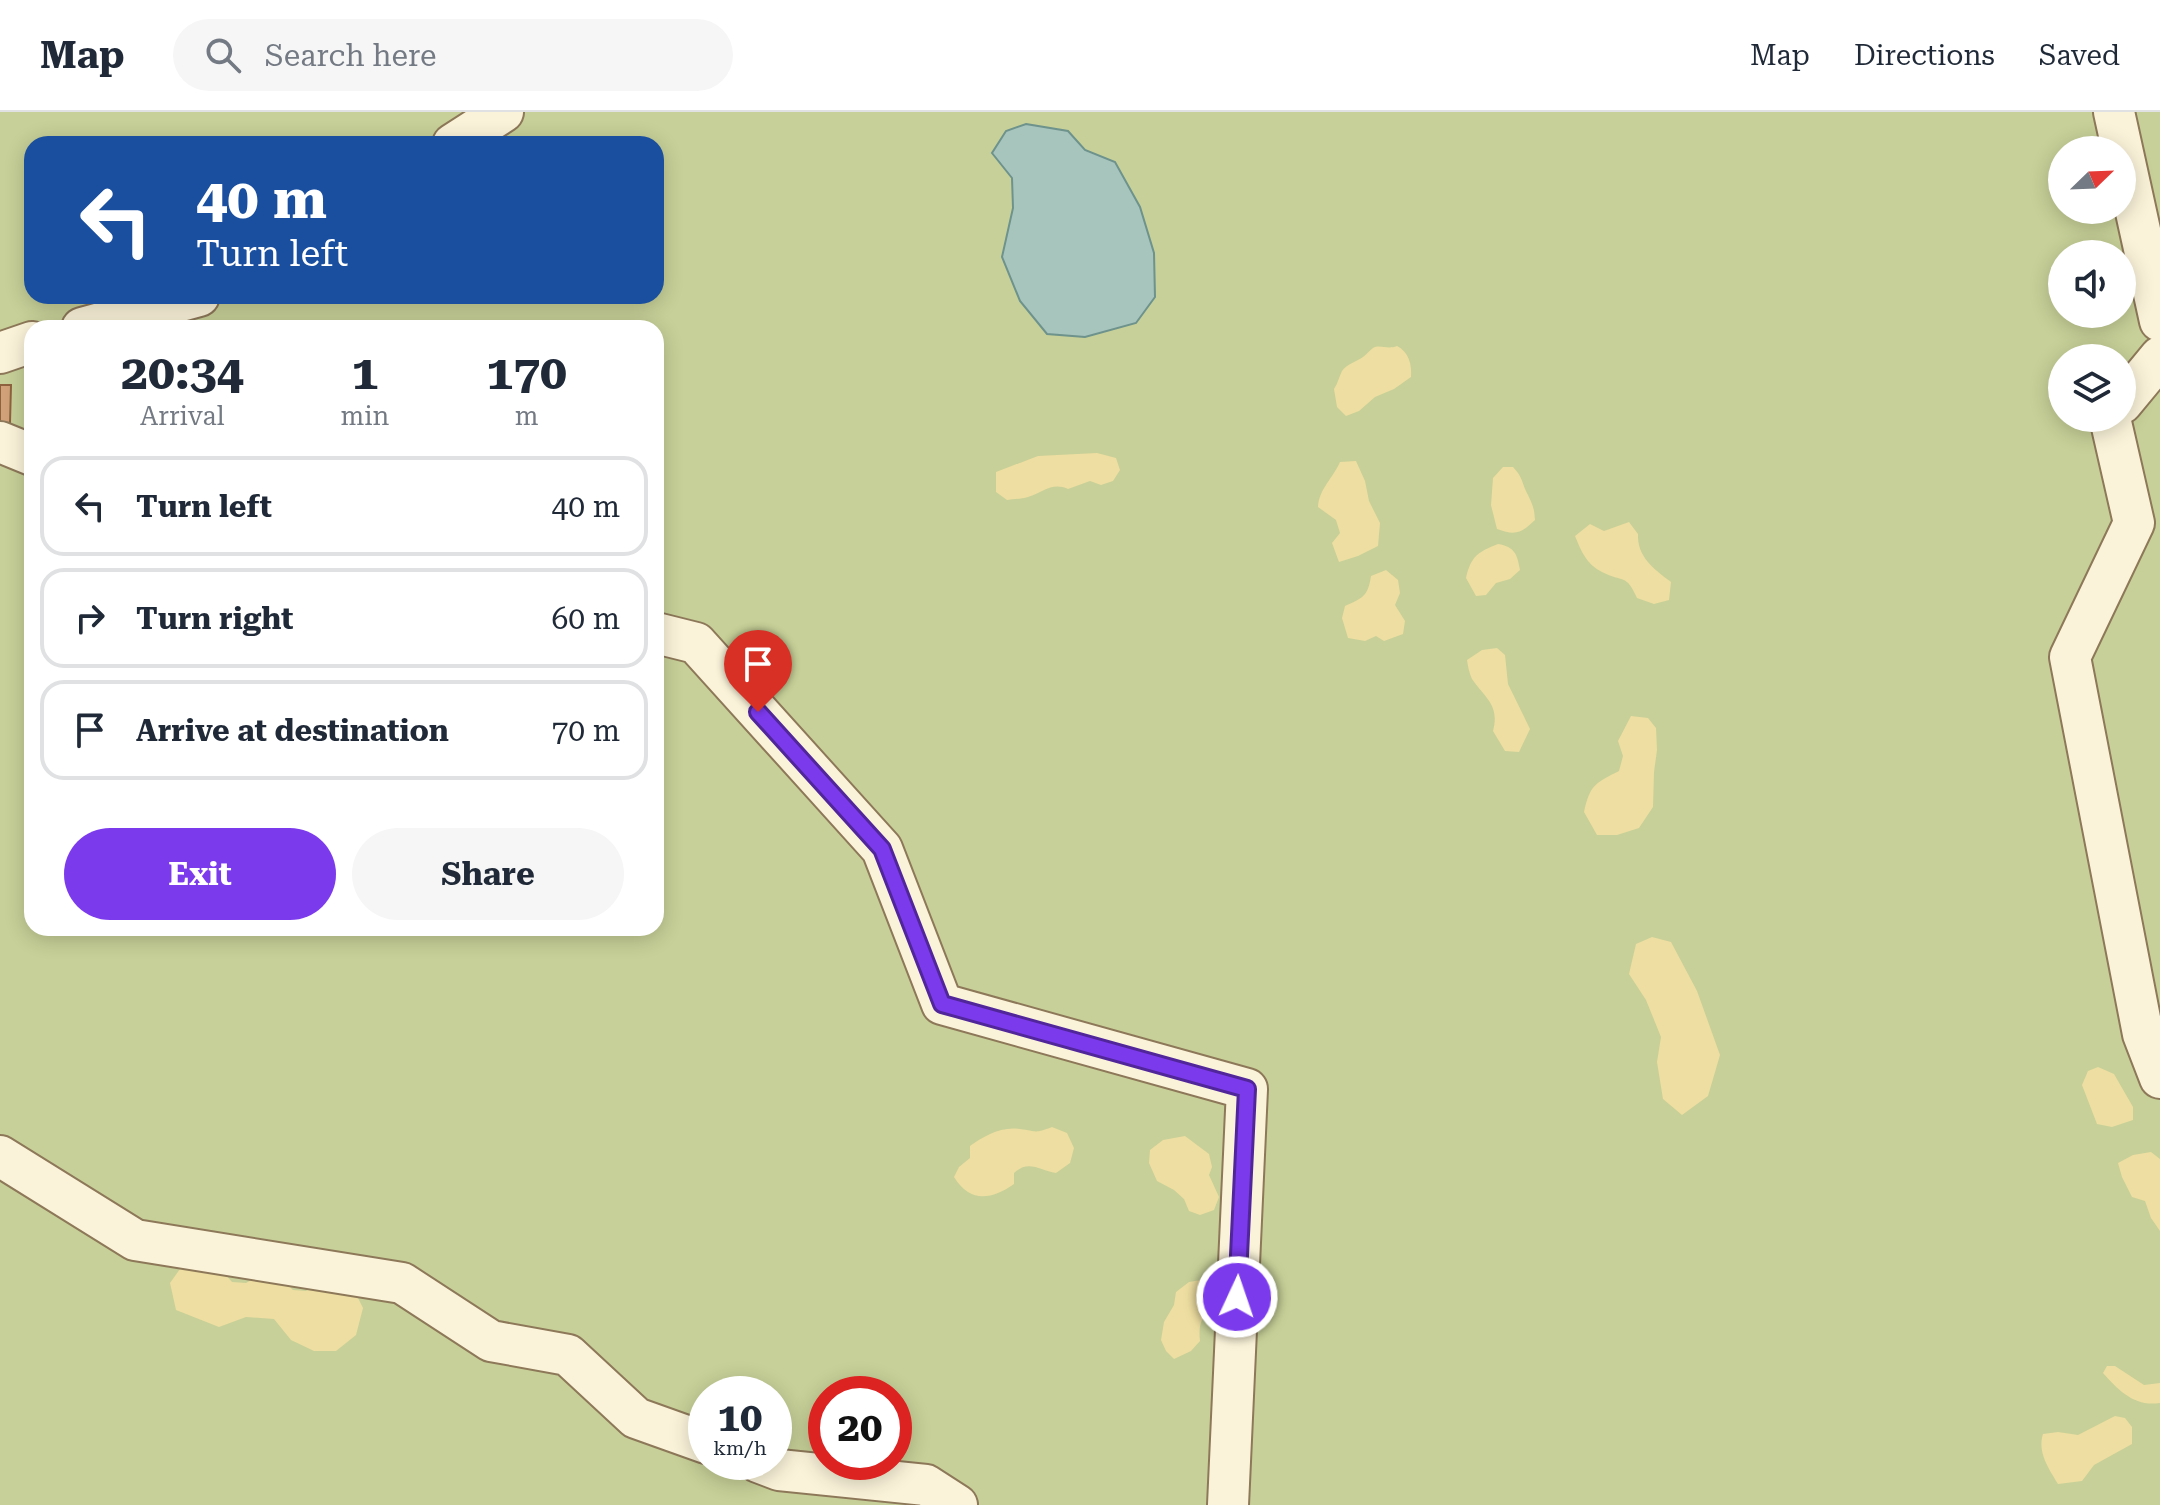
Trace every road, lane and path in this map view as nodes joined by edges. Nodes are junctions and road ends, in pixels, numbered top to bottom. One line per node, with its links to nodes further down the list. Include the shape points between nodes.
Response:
1 (503, 112): 3 (lane)
2 (2114, 112): 6 (lane)
3 (466, 136)
4 (170, 304): 5 (lane)
5 (111, 320)
6 (2160, 321)
7 (24, 345): 8 (lane)
8 (0, 353)
9 (2160, 357): 10 (lane)
10 (2136, 386)
11 (2113, 432): 15 (lane, via 2134,523 2070,657 2143,1034)
12 (0, 442): 13 (lane)
13 (24, 452)
14 (664, 635): 20 (lane, via 696,643 882,849 942,1004 1247,1089)
15 (2160, 1078)
16 (0, 1156): 17 (lane, via 135,1240 402,1283 491,1341 568,1355 636,1418)
17 (688, 1437)
18 (792, 1471): 19 (lane, via 926,1485)
19 (957, 1505)
20 (1228, 1505)

